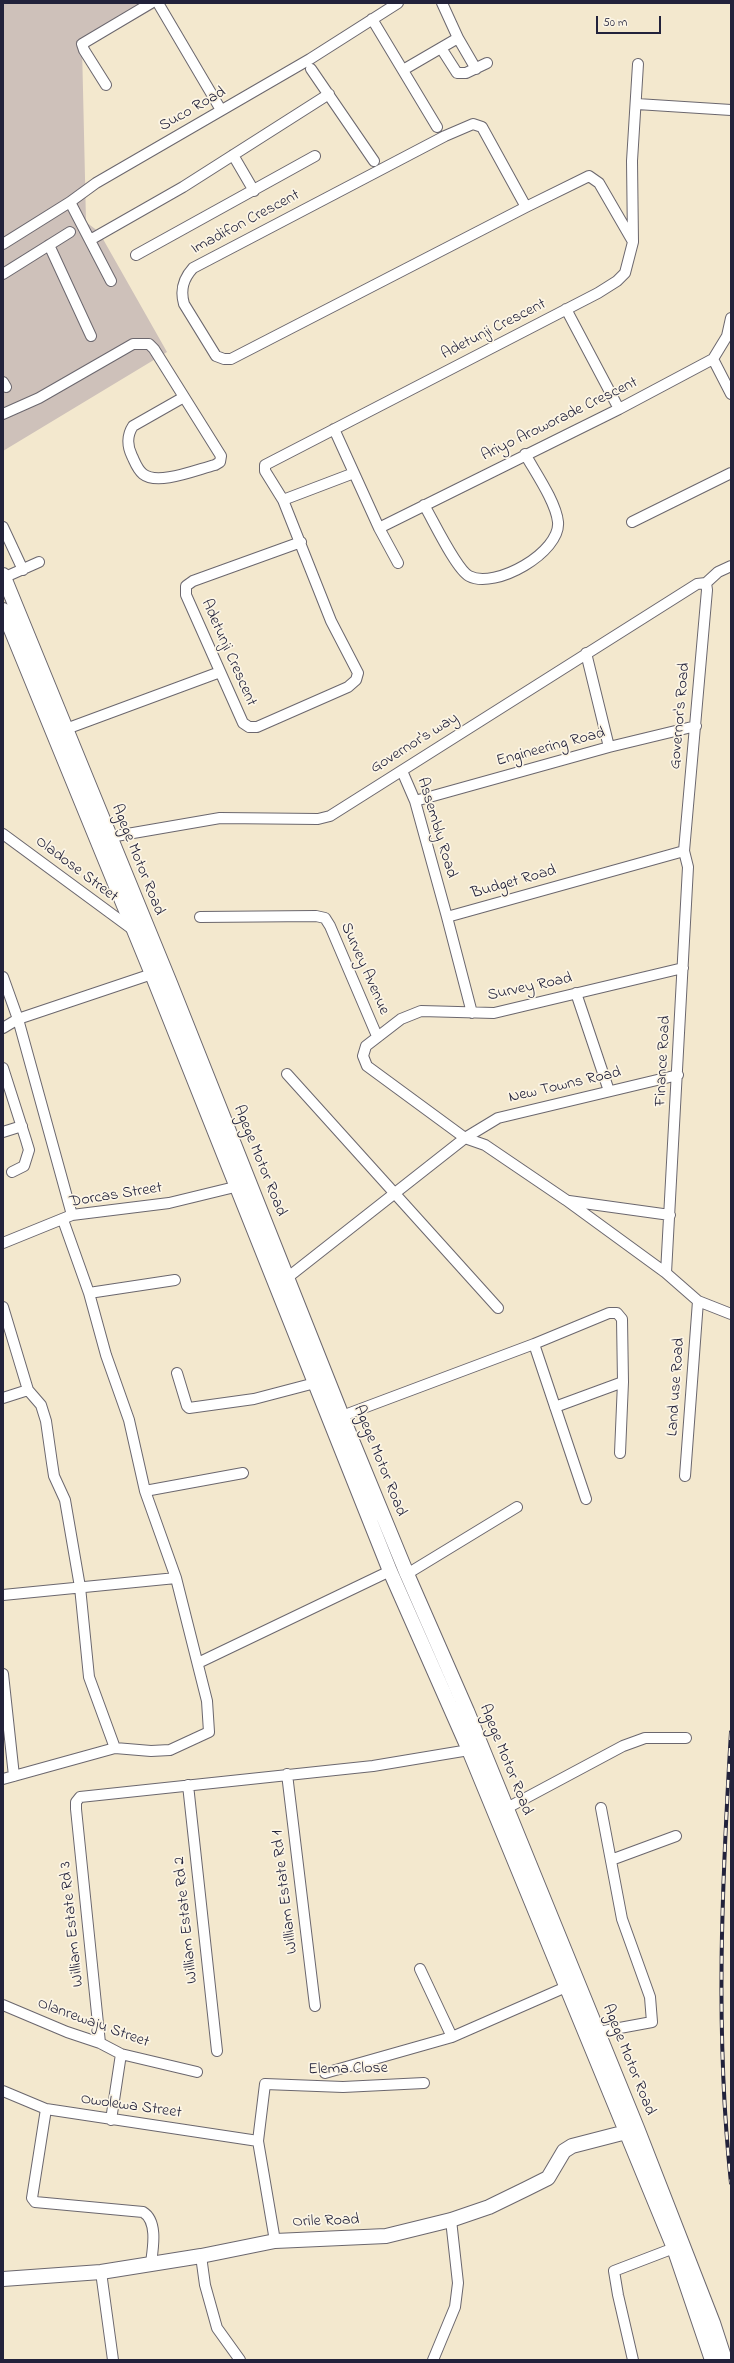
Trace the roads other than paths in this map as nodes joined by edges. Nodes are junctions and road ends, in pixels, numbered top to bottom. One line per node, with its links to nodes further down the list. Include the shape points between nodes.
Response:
1 (151, 3): 13 (street, via 82,44)
2 (158, 3): 16 (street)
3 (398, 3): 5 (street, Suco Road)
4 (442, 3): 6 (street)
5 (372, 18): 12 (street); 16 (street, Suco Road)
6 (458, 38): 7 (street); 10 (street)
7 (441, 48): 10 (street, via 457,73); 12 (street)
8 (487, 63): 10 (street)
9 (638, 64): 15 (street, Adetunji Crescent)
10 (476, 68)
11 (311, 69): 14 (street)
12 (403, 70): 18 (street)
13 (106, 85)
14 (329, 94): 19 (street); 21 (street)
15 (637, 104): 17 (street); 27 (street, Adetunji Crescent, via 632,161)
16 (221, 110): 23 (street, Suco Road, via 96,183)
17 (731, 110)
18 (437, 127)
19 (233, 155): 22 (street); 26 (street)
20 (314, 156): 22 (street)
21 (374, 161)
22 (254, 191): 30 (street)
23 (70, 202): 26 (street); 28 (street, Suco Road)
24 (526, 206): 24 (street, Imadifon Crescent, via 231,359 216,356 181,295 184,279 193,268 445,136 473,124 482,127); 27 (street, Imadifon Crescent, via 589,176 599,183)
25 (70, 232): 29 (street)
26 (90, 240): 32 (street)
27 (633, 242): 33 (street, Adetunji Crescent, via 625,273 617,281)
28 (3, 244)
29 (49, 245): 31 (street); 35 (street)
30 (136, 255)
31 (3, 274)
32 (111, 281)
33 (566, 309): 39 (street); 41 (street, Adetunji Crescent)
34 (731, 318): 36 (street, via 726,336)
35 (91, 336)
36 (713, 359): 37 (street); 39 (street, Ariyo Aroworade Crescent)
37 (731, 394)
38 (184, 397): 38 (street, via 133,426 130,432 130,451 138,469 144,475 160,479 220,462 221,456); 40 (street, via 154,349 143,342 133,344 39,398)
39 (619, 409): 42 (street, Ariyo Aroworade Crescent)
40 (3, 414)
41 (334, 429): 43 (street); 45 (street, Adetunji Crescent, via 264,465 264,471)
42 (525, 454): 46 (street, Ariyo Aroworade Crescent); 46 (street, via 556,512 558,523 556,535 544,549 515,572 476,579 468,576 455,559)
43 (354, 473): 45 (street); 49 (street)
44 (731, 473): 47 (street)
45 (283, 500): 50 (street, Adetunji Crescent)
46 (424, 505): 49 (street, Ariyo Aroworade Crescent)
47 (632, 522)
48 (3, 526): 54 (street)
49 (379, 528): 52 (street)
50 (301, 542): 59 (street, Adetunji Crescent, via 193,581 186,586 186,595); 59 (street, Adetunji Crescent, via 331,622 358,673 356,680 348,687 257,727 249,727 243,723)
51 (39, 562): 54 (street)
52 (398, 563)
53 (731, 566): 56 (street, Governor's way, via 718,572)
54 (23, 570): 55 (street)
55 (3, 577): 61 (main road, Agege Motor Road)
56 (706, 583): 58 (street, Governor's way, via 697,584); 60 (street, Governor's Road)
57 (3, 610): 71 (main road, Agege Motor Road)
58 (586, 653): 62 (street); 63 (street, Governor's way)
59 (220, 672): 61 (street)
60 (696, 726): 62 (street, Engineering Road); 67 (street, Governor's Road)
61 (66, 729): 66 (main road, Agege Motor Road)
62 (609, 747): 64 (street, Engineering Road)
63 (402, 771): 64 (street, Assembly Road); 66 (street, Governor's way, via 330,816 318,819 220,818)
64 (415, 801): 69 (street, Assembly Road)
65 (3, 834): 71 (street, Oladose Street)
66 (110, 837): 70 (main road, Agege Motor Road)
67 (684, 851): 69 (street, Budget Road); 72 (street, Finance Road, via 688,867)
68 (200, 917): 79 (street, Survey Avenue, via 325,918)
69 (448, 917): 76 (street)
70 (147, 927): 71 (street); 88 (main road, Agege Motor Road)
71 (132, 930): 73 (main road, Agege Motor Road)
72 (683, 968): 75 (street, Survey Road); 82 (street, Finance Road)
73 (152, 974): 77 (street); 89 (main road, Agege Motor Road)
74 (3, 977): 77 (street)
75 (576, 993): 76 (street, Survey Road, via 494,1013); 83 (street)
76 (472, 1013): 79 (street, Survey Road, via 421,1011 401,1018)
77 (18, 1019): 78 (street); 92 (street)
78 (3, 1028)
79 (377, 1036): 86 (street, Survey Road, via 366,1046 363,1056 367,1066)
80 (3, 1068): 84 (street)
81 (287, 1074): 90 (street)
82 (678, 1075): 83 (street, New Towns Road); 93 (street, Finance Road)
83 (609, 1091): 86 (street, New Towns Road, via 498,1118)
84 (22, 1126): 85 (street); 87 (street, via 28,1150 27,1158 24,1166)
85 (3, 1132)
86 (464, 1138): 90 (street, New Towns Road); 91 (street, via 485,1145)
87 (12, 1172)
88 (250, 1183): 89 (street, Dorcas Street); 97 (main road, Agege Motor Road)
89 (236, 1188): 92 (street, Dorcas Street, via 161,1204); 107 (main road, Agege Motor Road)
90 (395, 1192): 97 (street, New Towns Road); 102 (street)
91 (566, 1200): 93 (street); 96 (street)
92 (72, 1215): 94 (street, Dorcas Street)
93 (670, 1215): 96 (street, Finance Road)
94 (63, 1220): 95 (street, Dorcas Street); 99 (street)
95 (3, 1243)
96 (666, 1273): 100 (street)
97 (287, 1278): 111 (main road, Agege Motor Road)
98 (175, 1280): 99 (street)
99 (89, 1293): 116 (street, via 106,1355 129,1420)
100 (698, 1301): 103 (street); 115 (street, Land use Road)
101 (3, 1307): 108 (street)
102 (498, 1308)
103 (731, 1314)
104 (534, 1344): 106 (street, via 609,1313 617,1313 622,1319); 110 (street); 111 (street)
105 (177, 1373): 107 (street, via 189,1408 254,1399)
106 (623, 1382): 110 (street); 112 (street)
107 (314, 1383): 113 (main road, Agege Motor Road)
108 (28, 1390): 109 (street); 123 (street, via 41,1405 46,1421 52,1463 64,1500)
109 (3, 1398)
110 (555, 1407): 117 (street)
111 (342, 1416): 113 (main road, Agege Motor Road)
112 (620, 1453)
113 (356, 1465): 119 (main road, Agege Motor Road)
114 (243, 1473): 116 (street)
115 (685, 1476)
116 (145, 1491): 122 (street)
117 (586, 1499)
118 (517, 1507): 121 (street)
119 (387, 1542): 120 (main road, Agege Motor Road); 121 (main road, Agege Motor Road)
120 (390, 1572): 125 (street); 129 (main road, Agege Motor Road)
121 (407, 1574): 134 (main road, Agege Motor Road)
122 (176, 1578): 123 (street); 125 (street)
123 (80, 1586): 124 (street); 128 (street, via 89,1677)
124 (3, 1595)
125 (198, 1663): 128 (street, via 207,1701 209,1732 170,1750)
126 (3, 1674): 131 (street)
127 (686, 1738): 134 (street, via 645,1738 624,1746)
128 (115, 1748): 131 (street)
129 (469, 1750): 130 (street, via 373,1766); 139 (main road, Agege Motor Road)
130 (287, 1774): 133 (street); 141 (street, William Estate Rd 1)
131 (14, 1776): 132 (street)
132 (3, 1779)
133 (188, 1785): 144 (street, William Estate Rd 3, via 95,1794 80,1797 76,1802); 145 (street, William Estate Rd 2)
134 (507, 1808): 142 (main road, Agege Motor Road)
135 (601, 1808): 137 (street)
136 (676, 1836): 137 (street)
137 (611, 1860): 142 (street, via 622,1919 650,1997 652,2022)
138 (420, 1969): 143 (street)
139 (566, 1987): 143 (street); 153 (main road, Agege Motor Road)
140 (3, 2005): 144 (street, Olanrewaju Street)
141 (314, 2006)
142 (598, 2032): 153 (main road, Agege Motor Road)
143 (452, 2037): 148 (street)
144 (100, 2043): 146 (street, Olanrewaju Street)
145 (217, 2052)
146 (121, 2054): 147 (street, Olanrewaju Street); 152 (street)
147 (197, 2072)
148 (325, 2073)
149 (424, 2082): 154 (street, Elema Close, via 343,2087 265,2084)
150 (3, 2092): 151 (street, Owolewa Street)
151 (46, 2109): 152 (street, Owolewa Street); 159 (street, via 32,2198 35,2202 143,2212 151,2220 154,2244)
152 (111, 2120): 154 (street, Owolewa Street)
153 (631, 2131): 155 (main road, Orile Road, via 572,2146 564,2152 548,2178 489,2207); 157 (main road, Agege Motor Road); 162 (main road, Agege Motor Road)
154 (258, 2141): 156 (street)
155 (451, 2220): 156 (main road, Orile Road, via 386,2236); 165 (street, via 458,2283 455,2307)
156 (275, 2241): 158 (main road, Orile Road)
157 (674, 2248): 162 (main road, Agege Motor Road); 166 (street, via 614,2271)
158 (201, 2256): 159 (main road, Orile Road); 164 (street, via 204,2285 217,2328)
159 (151, 2263): 160 (main road, Orile Road)
160 (101, 2272): 161 (main road, Orile Road); 163 (street)
161 (3, 2279)
162 (722, 2358)
163 (113, 2360)
164 (240, 2360)
165 (433, 2360)
166 (633, 2360)

